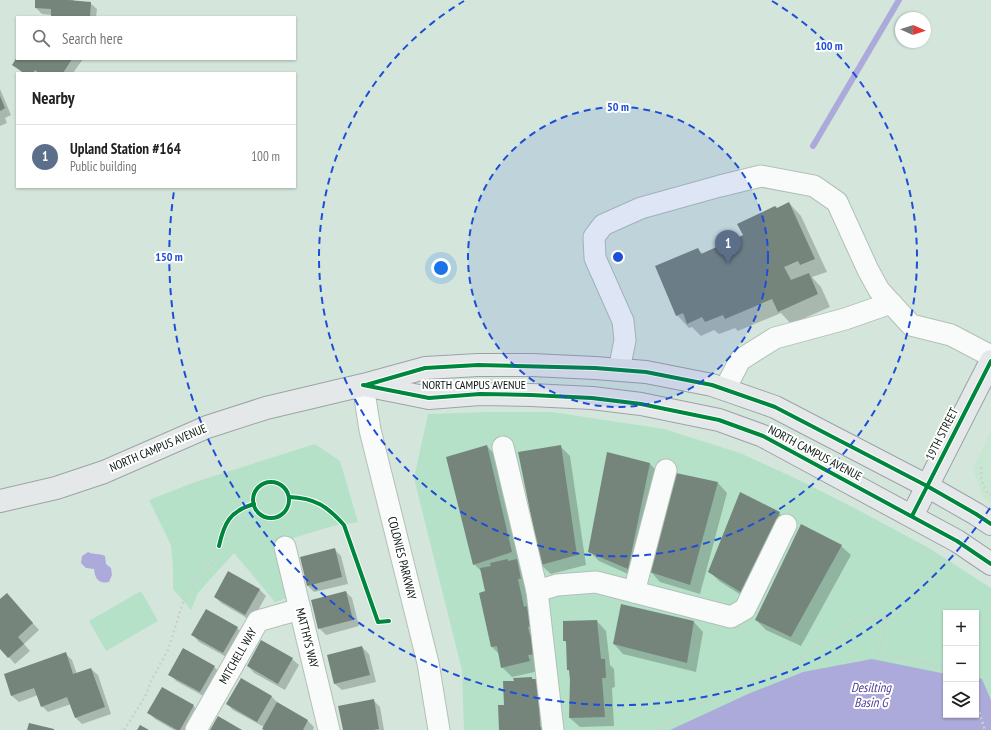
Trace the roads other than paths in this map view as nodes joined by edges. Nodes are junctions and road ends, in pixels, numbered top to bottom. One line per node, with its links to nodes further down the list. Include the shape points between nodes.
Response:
1 (891, 303): 2 (street, via 911,325 951,335); 4 (street, via 879,290 868,270 838,202 814,186 761,176 720,186 641,208 603,225 594,237 596,258 623,321 625,340); 6 (street, via 845,319 774,338 740,360)
2 (991, 356)
3 (991, 361): 9 (main road, 19TH STREET)
4 (619, 370): 5 (main road, NORTH CAMPUS AVENUE, via 532,365 425,368); 6 (main road, NORTH CAMPUS AVENUE, via 646,372)
5 (364, 385): 10 (main road, NORTH CAMPUS AVENUE, via 258,410 207,427 104,472 56,488); 11 (main road, NORTH CAMPUS AVENUE, via 429,398 480,394 592,398 641,404 719,420 763,436); 21 (street, COLONIES PARKWAY, via 370,430 428,663)
6 (725, 389): 9 (main road, NORTH CAMPUS AVENUE, via 775,407)
7 (503, 447): 16 (street)
8 (666, 470): 17 (street)
9 (927, 486): 11 (main road, 19TH STREET); 12 (main road, NORTH CAMPUS AVENUE)
10 (0, 501)
11 (912, 516): 15 (main road, NORTH CAMPUS AVENUE, via 957,541)
12 (991, 524)
13 (786, 526): 17 (street, via 745,609 731,617)
14 (284, 546): 18 (street, MATTHYS WAY)
15 (991, 564)
16 (538, 591): 17 (street, via 557,585 596,582); 22 (street)
17 (634, 592)
18 (300, 609): 19 (street, MITCHELL WAY, via 258,621); 20 (street, MATTHYS WAY)
19 (196, 730)
20 (329, 730)
21 (439, 730)
22 (553, 730)

